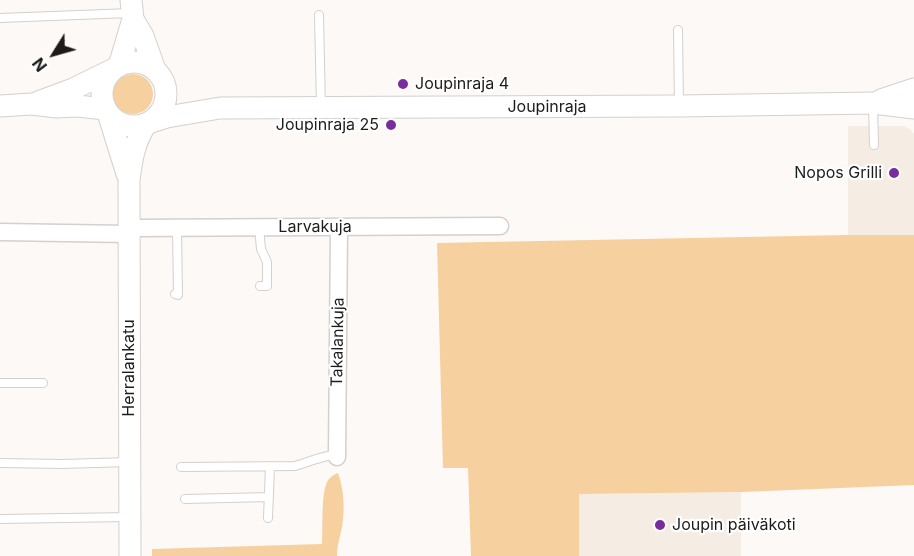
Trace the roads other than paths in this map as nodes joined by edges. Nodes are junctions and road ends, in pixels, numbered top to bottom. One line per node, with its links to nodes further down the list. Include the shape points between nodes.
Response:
1 (131, 11): 3 (lane); 5 (street); 6 (street)
2 (319, 15): 13 (lane)
3 (0, 18)
4 (678, 30): 11 (lane)
5 (116, 68): 6 (street, via 138,62); 9 (street); 15 (street, via 108,75 102,92)
6 (160, 76): 12 (street, Joupinraja, via 177,95); 16 (street, via 166,99 158,116)
7 (914, 89): 8 (street, Joupinraja)
8 (873, 103): 11 (street, Joupinraja); 14 (street, Joupinraja); 17 (lane)
9 (32, 104): 10 (street); 15 (street)
10 (0, 106)
11 (679, 106): 13 (street, Joupinraja)
12 (220, 108): 13 (street, Joupinraja); 16 (street, Joupinraja)
13 (321, 108)
14 (914, 108)
15 (107, 111): 16 (street, via 121,124); 18 (street, Herralankatu)
16 (148, 123): 18 (street, Herralankatu, via 138,138)
17 (874, 145)
18 (129, 180): 23 (street, Herralankatu)
19 (500, 226): 21 (street, Larvakuja)
20 (260, 227): 21 (street, Larvakuja); 22 (street, Larvakuja); 25 (lane, via 261,249 267,262 267,286)
21 (339, 227): 29 (street, Takalankuja)
22 (177, 228): 23 (street, Larvakuja); 26 (lane, via 178,295)
23 (129, 231): 24 (street, Larvakuja); 30 (street, Herralankatu)
24 (0, 232)
25 (260, 286)
26 (175, 294)
27 (0, 383): 28 (lane)
28 (43, 383)
29 (337, 455): 32 (lane, via 295,466)
30 (129, 462): 31 (lane); 36 (street, Herralankatu)
31 (0, 463)
32 (270, 466): 33 (lane); 34 (lane)
33 (181, 467)
34 (269, 497): 35 (lane); 37 (lane)
35 (185, 499)
36 (130, 517): 38 (lane); 39 (street, Herralankatu)
37 (268, 518)
38 (0, 519)
39 (130, 556)

